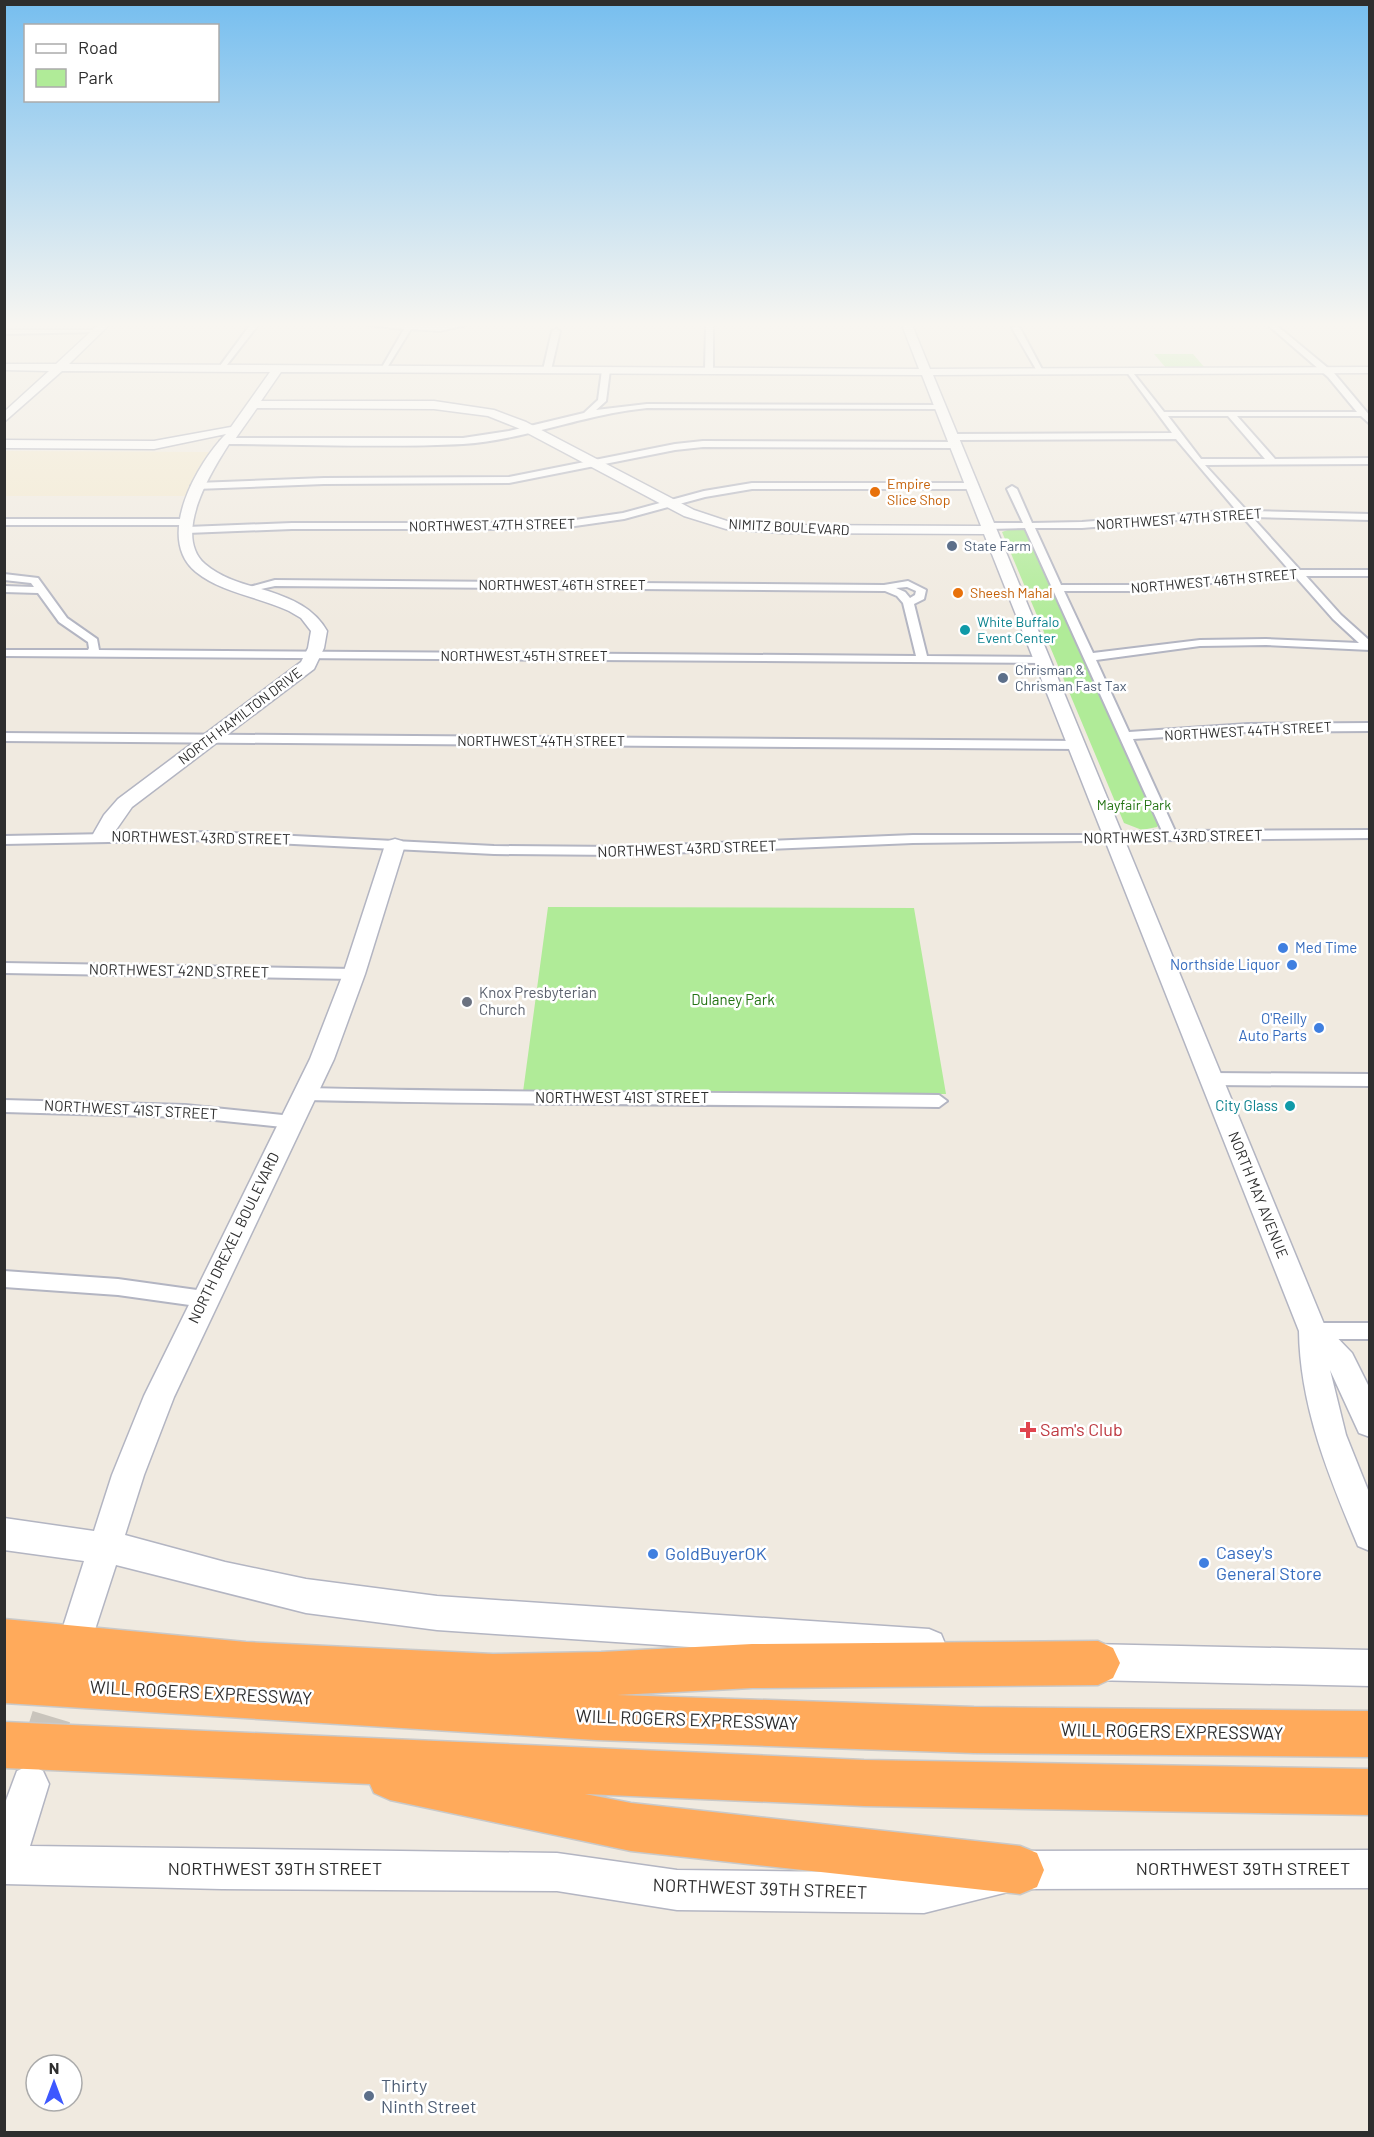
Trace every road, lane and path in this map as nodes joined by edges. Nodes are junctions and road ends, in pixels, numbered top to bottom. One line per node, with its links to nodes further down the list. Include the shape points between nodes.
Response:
1 (238, 425): 9 (street, NORTH HAMILTON DRIVE, via 229,439)
2 (518, 425): 7 (street, NIMITZ BOULEVARD)
3 (545, 425): 7 (street)
4 (948, 425): 10 (street, NORTH MAY AVENUE)
5 (1170, 425): 8 (street)
6 (1240, 425): 12 (street)
7 (528, 429): 9 (street, via 452,441); 15 (street, NIMITZ BOULEVARD)
8 (1178, 436): 10 (street); 14 (street)
9 (223, 440): 11 (street); 11 (street); 16 (street, NORTH HAMILTON DRIVE)
10 (954, 441): 15 (street, via 703,444); 17 (street, NORTH MAY AVENUE)
11 (4, 447)
12 (1272, 461): 13 (street); 14 (street)
13 (1370, 461)
14 (1198, 462): 20 (street)
15 (596, 464): 16 (street, via 498,480); 19 (street, NIMITZ BOULEVARD)
16 (196, 486): 23 (street, NORTH HAMILTON DRIVE)
17 (973, 486): 19 (street, NORTHWEST 47TH STREET, via 758,485); 25 (street, NORTH MAY AVENUE)
18 (1012, 489): 24 (street)
19 (671, 504): 23 (street, NORTHWEST 47TH STREET, via 608,519 554,526); 25 (street, NIMITZ BOULEVARD, via 707,520 755,528)
20 (1243, 513): 21 (street, NORTHWEST 47TH STREET); 24 (street, NORTHWEST 47TH STREET); 26 (street)
21 (1370, 517)
22 (4, 522): 23 (street, NORTHWEST 47TH STREET)
23 (187, 526): 32 (street, NORTH HAMILTON DRIVE, via 188,551 195,563 214,576)
24 (1031, 526): 25 (street, NORTHWEST 47TH STREET); 30 (street)
25 (990, 528): 41 (street, NORTH MAY AVENUE)
26 (1299, 573): 27 (street, NORTHWEST 46TH STREET); 30 (street, NORTHWEST 46TH STREET, via 1148,588); 35 (street)
27 (1370, 573)
28 (4, 578): 33 (street, via 30,578)
29 (879, 588): 32 (street, NORTHWEST 46TH STREET, via 275,584); 34 (street, NORTHWEST 46TH STREET); 34 (street, NORTHWEST 46TH STREET, via 908,585 921,590 920,597)
30 (1059, 588): 39 (street)
31 (4, 589): 33 (street)
32 (247, 589): 38 (street, NORTH HAMILTON DRIVE, via 311,618 319,631)
33 (40, 590): 37 (street, via 63,620 93,641)
34 (904, 598): 40 (street)
35 (1369, 647): 39 (street, via 1266,642 1200,644)
36 (4, 652): 37 (street, NORTHWEST 45TH STREET)
37 (92, 653): 38 (street, NORTHWEST 45TH STREET)
38 (314, 654): 40 (street, NORTHWEST 45TH STREET); 45 (street, NORTH HAMILTON DRIVE, via 308,665)
39 (1089, 657): 43 (street)
40 (922, 659): 41 (street, NORTHWEST 45TH STREET)
41 (1043, 660): 46 (street, NORTH MAY AVENUE)
42 (1370, 727): 43 (street, NORTHWEST 44TH STREET, via 1248,728)
43 (1126, 736): 49 (street)
44 (4, 737): 45 (street, NORTHWEST 44TH STREET)
45 (211, 738): 46 (street, NORTHWEST 44TH STREET); 48 (street, NORTH HAMILTON DRIVE, via 125,803)
46 (1077, 745): 50 (street, NORTH MAY AVENUE)
47 (1370, 834): 49 (street, NORTHWEST 43RD STREET)
48 (102, 836): 51 (street, NORTHWEST 43RD STREET); 52 (street, NORTHWEST 43RD STREET, via 232,836)
49 (1171, 836): 50 (street, NORTHWEST 43RD STREET)
50 (1114, 837): 52 (street, NORTHWEST 43RD STREET, via 913,839 619,852); 55 (street, NORTH MAY AVENUE)
51 (4, 840)
52 (395, 845): 54 (street, NORTH DREXEL BOULEVARD)
53 (4, 968): 54 (street, NORTHWEST 42ND STREET)
54 (354, 974): 57 (street, NORTH DREXEL BOULEVARD)
55 (1211, 1079): 56 (street); 63 (street, NORTH MAY AVENUE)
56 (1370, 1080)
57 (306, 1094): 58 (street, NORTHWEST 41ST STREET); 60 (street, NORTH DREXEL BOULEVARD)
58 (939, 1101)
59 (4, 1106): 60 (street, NORTHWEST 41ST STREET, via 175,1111)
60 (292, 1122): 62 (street, NORTH DREXEL BOULEVARD)
61 (4, 1279): 62 (street, via 118,1287)
62 (204, 1299): 68 (street, NORTH DREXEL BOULEVARD, via 159,1396)
63 (1313, 1331): 64 (street); 65 (street, NORTH MAY AVENUE, via 1342,1362); 67 (street, NORTH MAY AVENUE, via 1312,1362 1345,1472)
64 (1370, 1331)
65 (1370, 1423)
66 (4, 1534): 68 (street)
67 (1370, 1535)
68 (105, 1547): 69 (street, NORTH DREXEL BOULEVARD); 71 (street, via 271,1589 376,1606 885,1641)
69 (78, 1633)
70 (4, 1641): 71 (highway, via 246,1664 493,1676 752,1666)
71 (1098, 1663): 72 (street)
72 (1370, 1668)
73 (15, 1680): 74 (highway, WILL ROGERS EXPRESSWAY, via 596,1717 974,1730)
74 (1370, 1734)
75 (4, 1745): 76 (highway)
76 (302, 1759): 78 (highway, via 864,1783); 81 (highway, via 631,1827)
77 (30, 1784): 79 (street)
78 (1370, 1792)
79 (5, 1866): 81 (street, NORTHWEST 39TH STREET, via 557,1872 677,1890 924,1893)
80 (1370, 1869): 81 (street, NORTHWEST 39TH STREET)
81 (1020, 1870)

